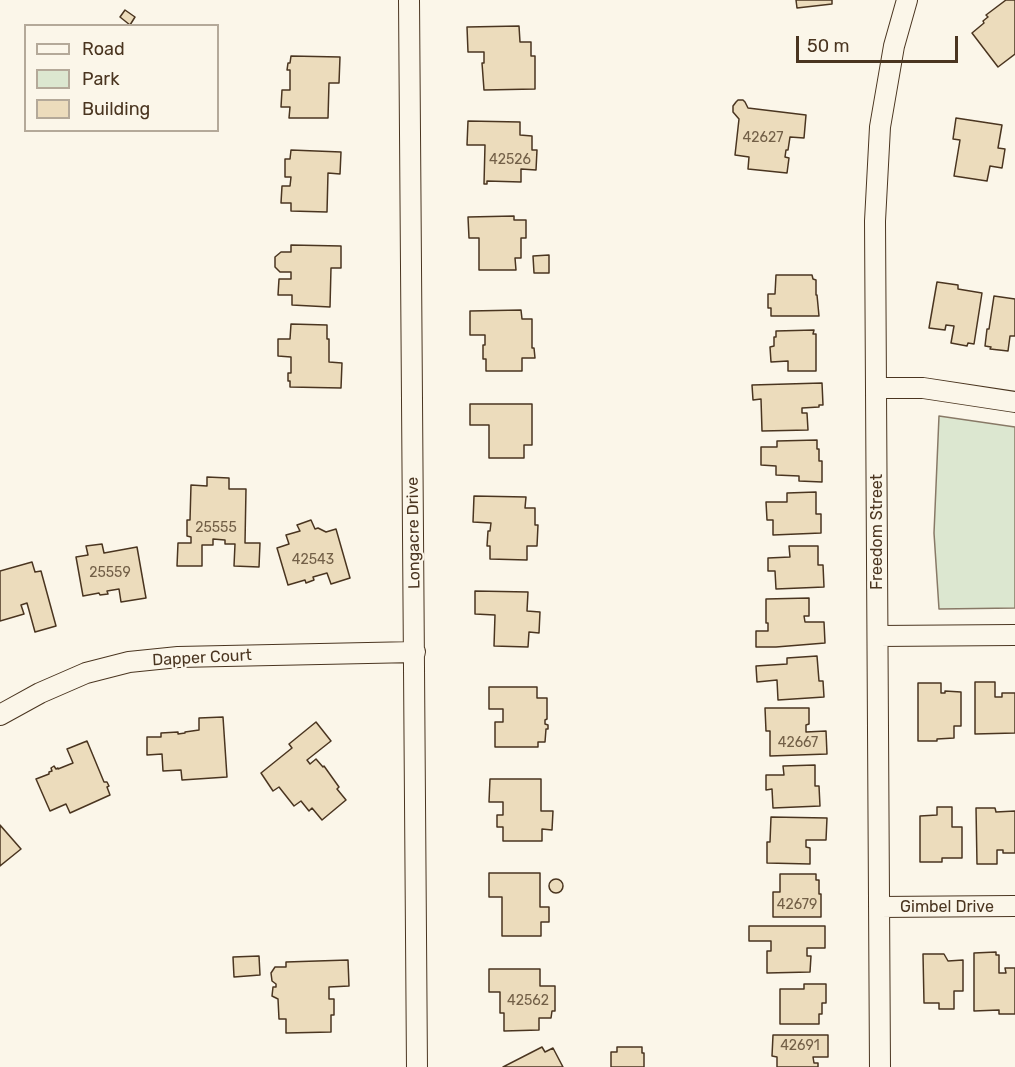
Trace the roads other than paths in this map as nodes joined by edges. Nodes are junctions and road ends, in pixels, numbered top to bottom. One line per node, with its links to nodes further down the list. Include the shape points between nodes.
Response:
1 (410, 0): 7 (street, Longacre Drive)
2 (907, 0): 3 (street, Freedom Street, via 894,46 880,127 875,221)
3 (876, 388): 4 (street, via 924,388); 6 (street, Freedom Street)
4 (1015, 402)
5 (1015, 635): 6 (street)
6 (878, 636): 10 (street, Freedom Street)
7 (415, 652): 8 (street, Dapper Court, via 178,657 129,662 86,673); 11 (street, Longacre Drive)
8 (0, 715)
9 (1015, 906): 10 (street, Gimbel Drive)
10 (879, 907): 12 (street, Freedom Street)
11 (417, 1067)
12 (880, 1067)

